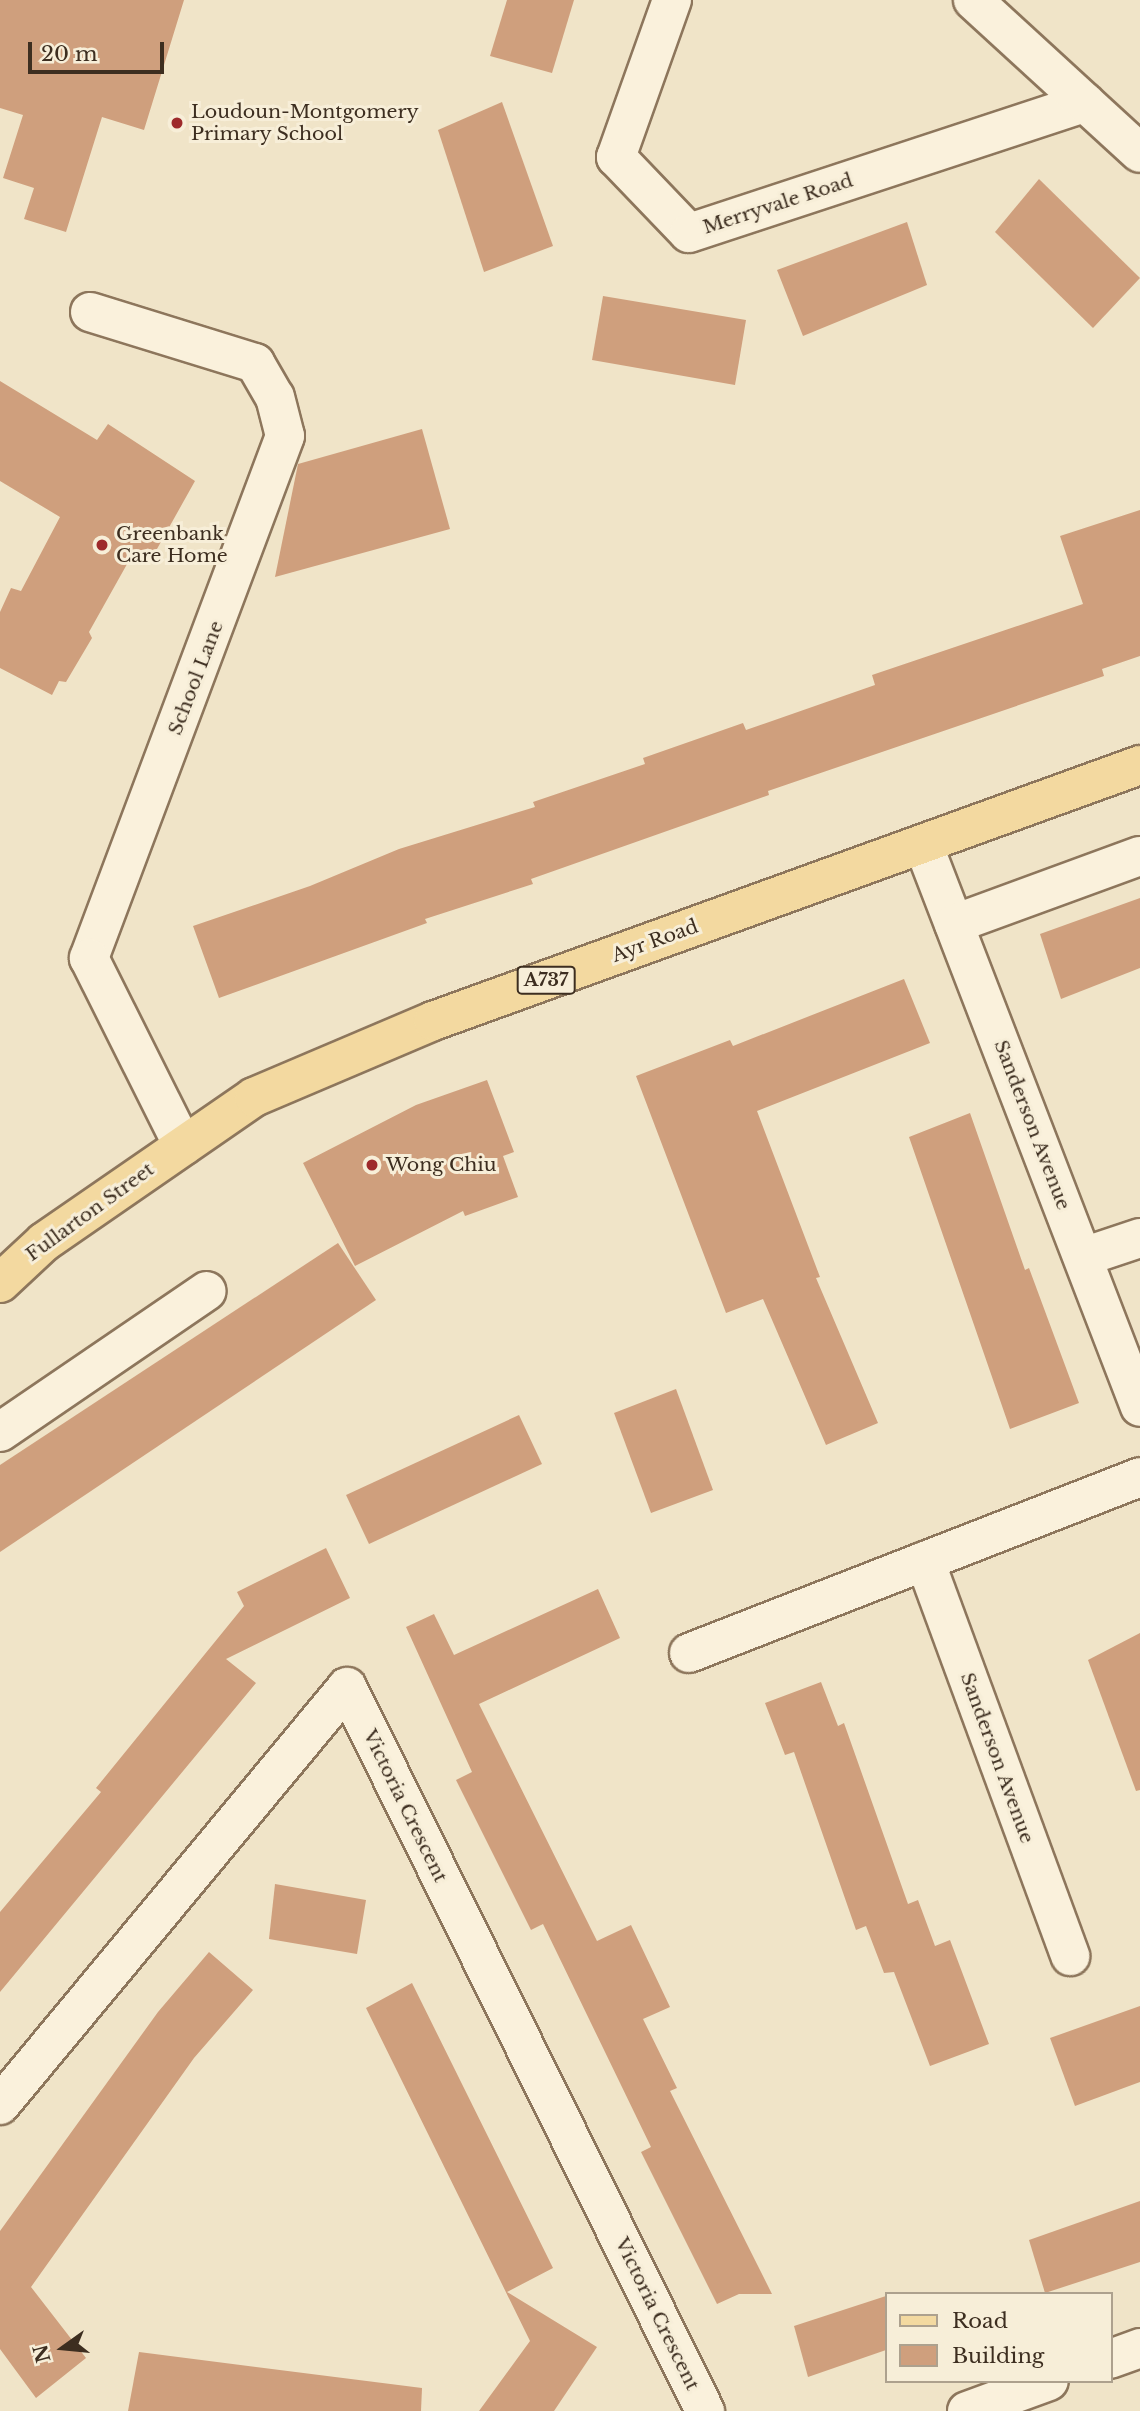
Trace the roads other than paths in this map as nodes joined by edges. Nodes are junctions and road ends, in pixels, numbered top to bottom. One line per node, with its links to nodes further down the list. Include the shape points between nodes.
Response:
1 (672, 0): 3 (street, Merryvale Road, via 616,157 689,233)
2 (973, 0): 3 (street)
3 (1085, 103): 4 (street)
4 (1140, 153)
5 (90, 312): 10 (street, School Lane, via 255,363 275,397 285,436 89,958)
6 (1140, 765): 7 (main road, Ayr Road / A737)
7 (923, 844): 9 (street, Sanderson Avenue); 10 (main road, Ayr Road / A737, via 433,1021 254,1097)
8 (1140, 856): 9 (street)
9 (954, 924): 12 (street, Sanderson Avenue)
10 (183, 1146): 13 (main road, Fullarton Street / A737, via 44,1242)
11 (1140, 1238): 12 (street)
12 (1083, 1257): 15 (street, Sanderson Avenue)
13 (0, 1283)
14 (207, 1291): 16 (street)
15 (1140, 1407)
16 (0, 1432)
17 (1140, 1477): 18 (street)
18 (925, 1560): 19 (street); 20 (street, Sanderson Avenue)
19 (689, 1653)
20 (1070, 1956)
21 (0, 2105): 25 (street, Victoria Crescent, via 346,1687)
22 (1140, 2348): 23 (street)
23 (1112, 2358)
24 (1044, 2383): 26 (street)
25 (705, 2411)
26 (967, 2411)

